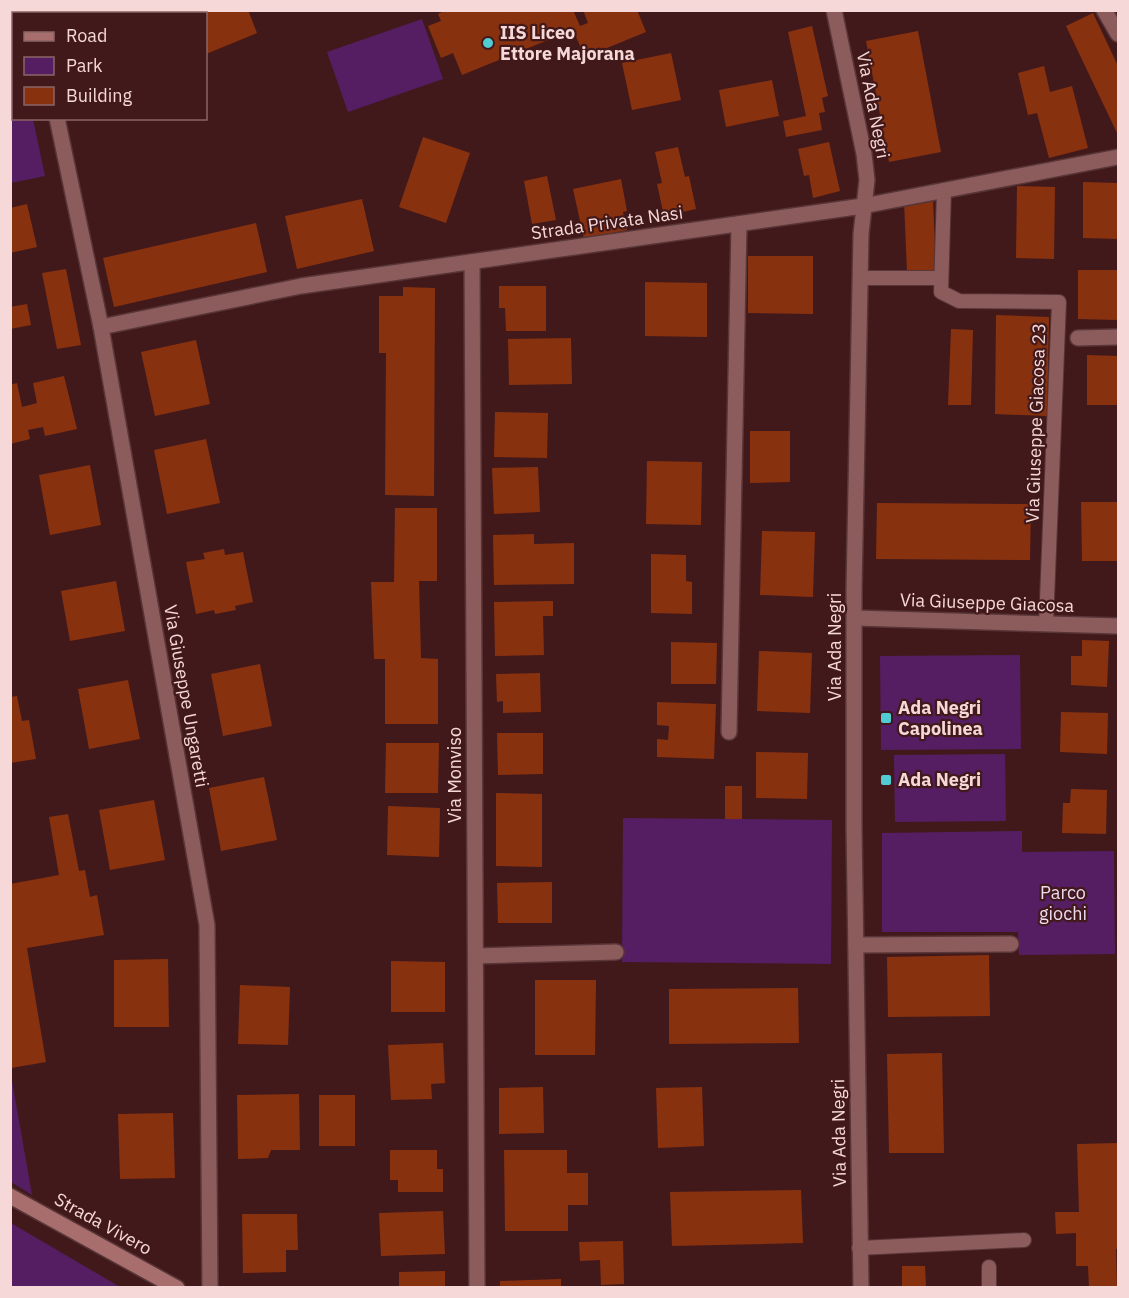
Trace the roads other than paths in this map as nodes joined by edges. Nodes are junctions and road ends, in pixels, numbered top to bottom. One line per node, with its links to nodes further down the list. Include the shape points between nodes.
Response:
1 (834, 10): 7 (street, Via Ada Negri, via 864,154 867,180)
2 (1104, 10): 3 (street)
3 (1119, 34)
4 (57, 120): 12 (street, Via Giuseppe Ungaretti)
5 (1119, 157): 6 (street, Strada Privata Nasi)
6 (944, 190): 7 (street, Strada Privata Nasi); 11 (lane)
7 (863, 206): 8 (street, Strada Privata Nasi); 10 (street, Via Ada Negri)
8 (739, 224): 9 (street, Strada Privata Nasi); 18 (street)
9 (471, 262): 12 (street, Strada Privata Nasi, via 301,286); 22 (street, Via Monviso)
10 (860, 278): 11 (lane); 15 (street, Via Ada Negri)
11 (941, 278): 16 (lane, Via Giuseppe Giacosa 23, via 940,292 959,301 1059,302)
12 (101, 327): 28 (street, Via Giuseppe Ungaretti, via 207,925)
13 (1119, 337): 14 (street)
14 (1078, 338)
15 (855, 618): 16 (street, Via Giuseppe Giacosa); 20 (street, Via Ada Negri)
16 (1046, 624): 17 (street, Via Giuseppe Giacosa)
17 (1119, 626)
18 (729, 732)
19 (1011, 944): 20 (street)
20 (856, 945): 25 (street, Via Ada Negri)
21 (616, 952): 22 (street)
22 (476, 956): 29 (street, Via Monviso)
23 (10, 1196): 27 (street, Strada Vivero)
24 (1024, 1240): 25 (lane)
25 (860, 1248): 30 (street, Via Ada Negri)
26 (989, 1267): 31 (lane)
27 (177, 1287)
28 (210, 1287)
29 (477, 1287)
30 (861, 1287)
31 (989, 1287)

